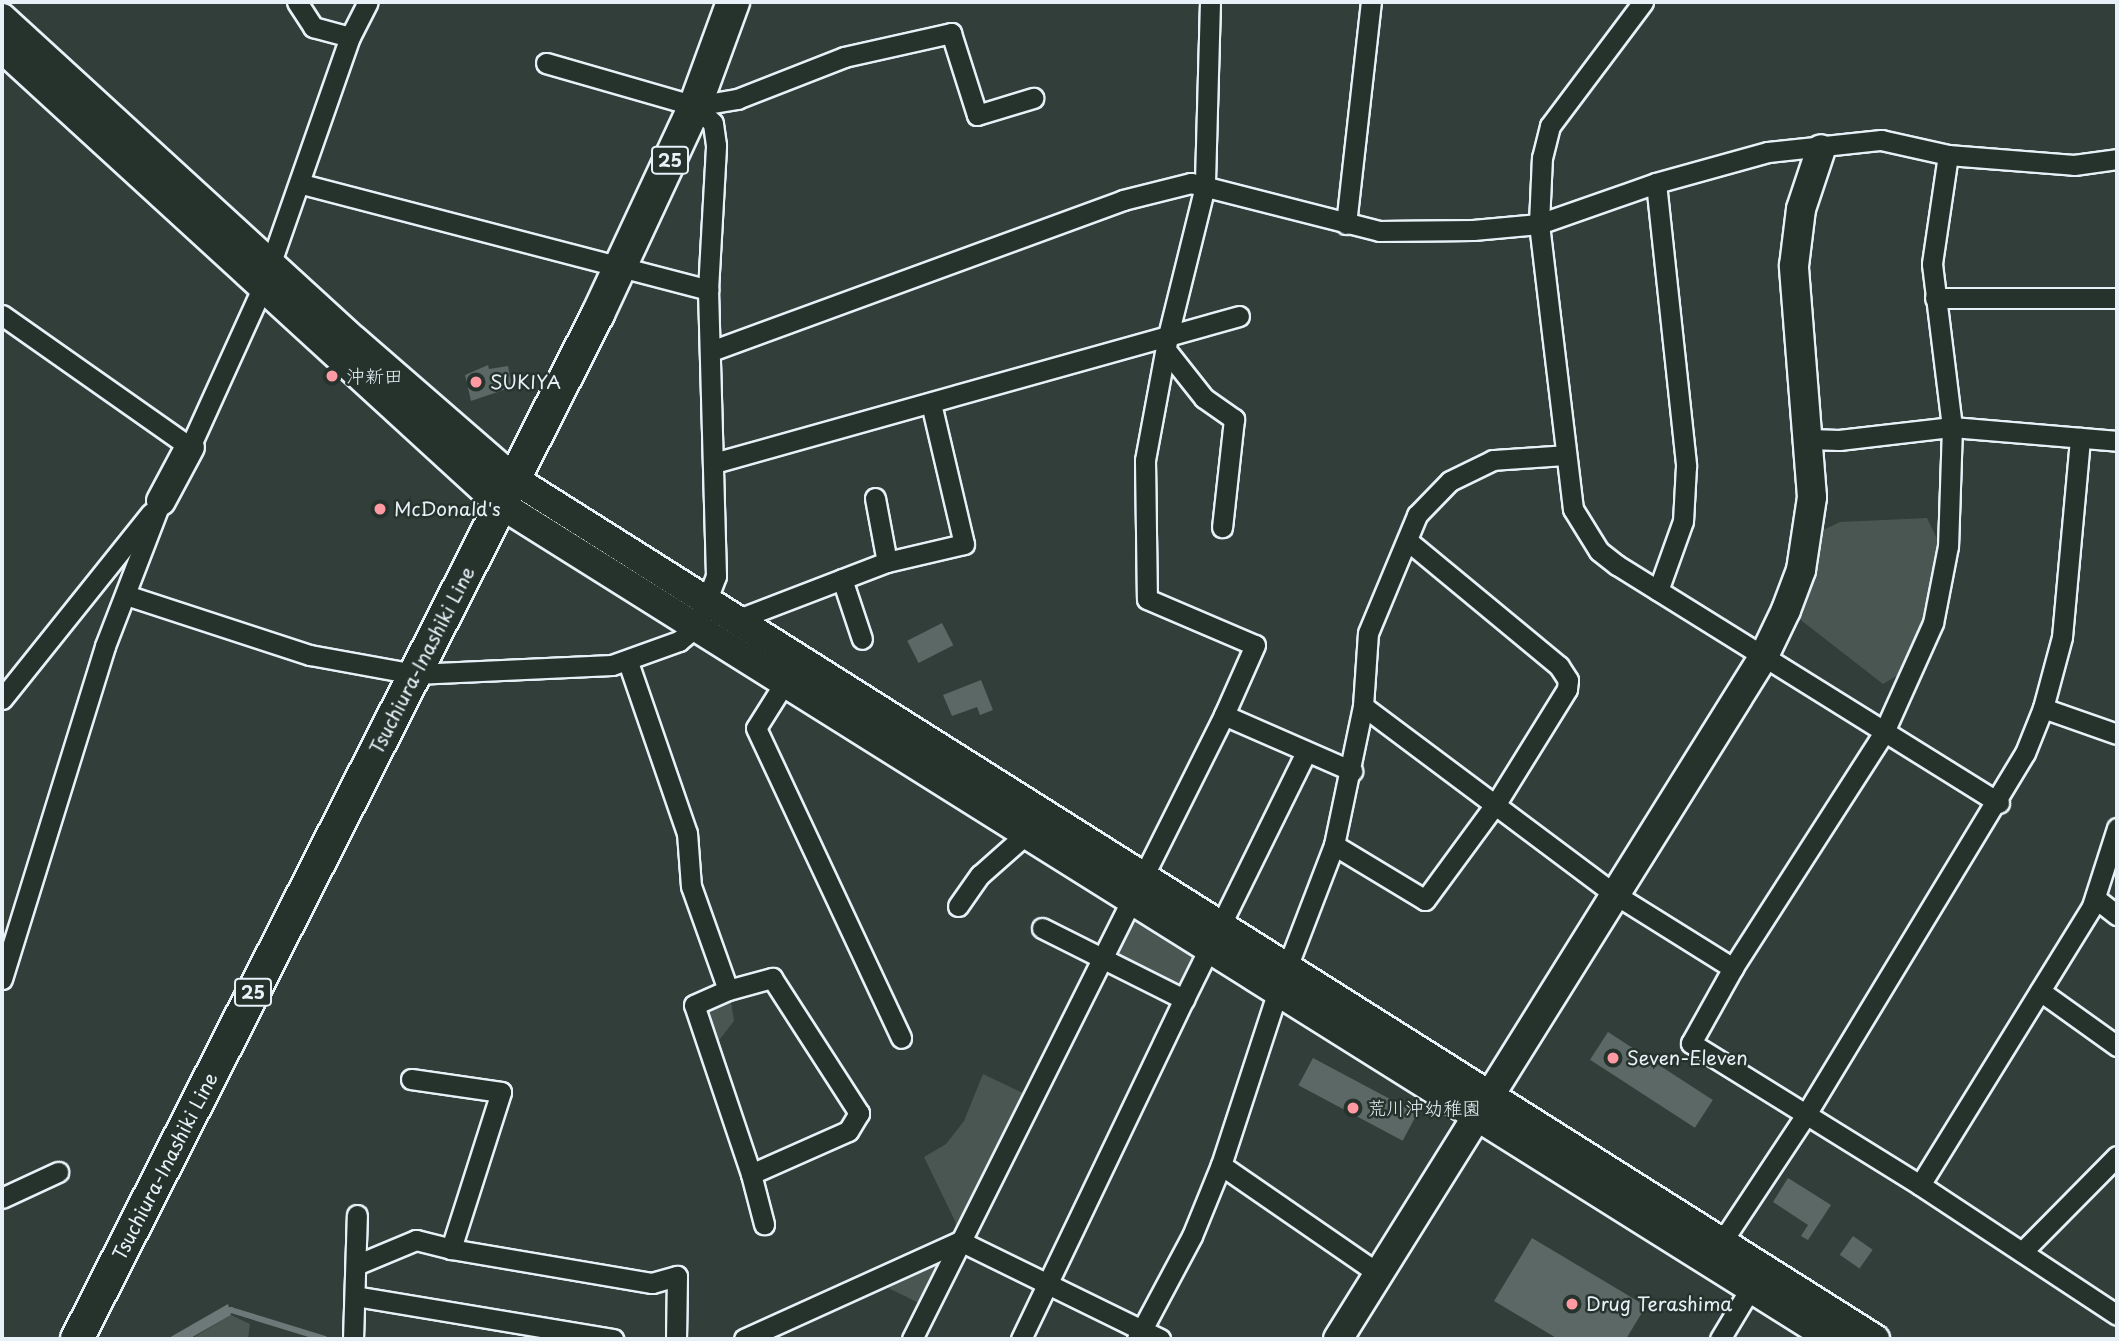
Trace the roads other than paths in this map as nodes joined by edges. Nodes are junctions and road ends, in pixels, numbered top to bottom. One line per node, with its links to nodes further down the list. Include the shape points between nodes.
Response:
1 (297, 2): 8 (street, via 313,27)
2 (733, 2): 12 (main road, Tsuchiura-Inashiki Line / 25)
3 (1210, 2): 18 (street)
4 (1371, 2): 19 (street)
5 (1643, 2): 20 (street, via 1550,126 1542,157)
6 (366, 4): 8 (street)
7 (2, 18): 22 (street)
8 (350, 37): 17 (street)
9 (2, 48): 22 (street)
10 (546, 63): 12 (street)
11 (1033, 98): 12 (street, via 977,115 951,33 844,57 737,99)
12 (695, 106): 21 (main road, Tsuchiura-Inashiki Line / 25); 23 (street, via 713,123 716,145)
13 (1821, 149): 14 (street, via 1881,140); 16 (street, via 1768,152); 33 (street, via 1801,209 1794,266)
14 (1948, 155): 15 (street, via 2074,165); 24 (street, via 1935,226)
15 (2117, 159)
16 (1656, 183): 20 (street); 45 (street, via 1686,466 1682,522)
17 (302, 184): 21 (street); 22 (street)
18 (1206, 186): 19 (street); 28 (street); 29 (street, via 1191,183 1123,200)
19 (1346, 224): 20 (street, via 1378,231)
20 (1539, 224): 36 (street)
21 (619, 270): 23 (street); 38 (main road, Tsuchiura-Inashiki Line / 25)
22 (266, 275): 35 (street); 38 (street)
23 (708, 290): 29 (street)
24 (1935, 298): 25 (street); 31 (street)
25 (2117, 298)
26 (2, 315): 35 (street)
27 (1239, 316): 28 (street)
28 (1167, 343): 30 (street); 41 (street, via 1204,398 1234,419); 57 (street, via 1145,460 1147,599 1255,645)
29 (712, 351): 37 (street)
30 (931, 402): 37 (street); 43 (street, via 964,544)
31 (1952, 427): 32 (street); 33 (street, via 1839,440); 58 (street, via 1948,546 1933,623)
32 (2080, 438): 34 (street); 56 (street, via 2062,637)
33 (1809, 439): 50 (street, via 1809,531 1801,570)
34 (2117, 441)
35 (190, 447): 40 (street)
36 (1566, 455): 42 (street, via 1493,460 1450,481 1417,515); 45 (street, via 1573,509 1583,529 1599,551)
37 (714, 463): 47 (street, via 716,576)
38 (507, 491): 47 (street); 52 (main road, Tsuchiura-Inashiki Line / 25)
39 (875, 498): 43 (street)
40 (161, 501): 46 (street); 54 (street)
41 (1222, 527)
42 (1408, 541): 55 (street, via 1368,633); 62 (street, via 1559,666 1568,680)
43 (887, 562): 44 (street)
44 (842, 579): 48 (street); 49 (street)
45 (1658, 592): 50 (street)
46 (126, 595): 52 (street, via 310,655); 77 (street, via 105,646)
47 (702, 615): 48 (street); 51 (street, via 679,641); 53 (street)
48 (733, 621): 67 (street)
49 (862, 639)
50 (1764, 656): 58 (street); 68 (street)
51 (628, 662): 52 (street, via 569,669); 78 (street, via 687,833 691,886)
52 (415, 674): 106 (main road, 25)
53 (785, 682): 65 (street); 81 (street, via 756,728)
54 (2, 699)
55 (1363, 706): 61 (street); 62 (street)
56 (2043, 708): 59 (street); 63 (street)
57 (1224, 715): 60 (street); 67 (street)
58 (1883, 734): 63 (street); 75 (street)
59 (2117, 734)
60 (1306, 752): 61 (street); 73 (street)
61 (1352, 771): 66 (street)
62 (1497, 802): 66 (street, via 1425,900); 68 (street)
63 (1998, 803): 85 (street)
64 (2117, 828): 69 (street)
65 (1024, 836): 67 (street); 70 (street, via 980,875)
66 (1334, 845): 76 (street)
67 (1134, 888): 73 (street); 74 (street)
68 (1616, 895): 75 (street); 84 (street)
69 (2095, 898): 71 (street); 79 (street)
70 (958, 906)
71 (2117, 915)
72 (1042, 928): 74 (street)
73 (1216, 936): 76 (street); 80 (street)
74 (1101, 956): 80 (street); 95 (street)
75 (1733, 968): 85 (street, via 1691,1043)
76 (1282, 978): 84 (street); 86 (street); 88 (street)
77 (2, 979)
78 (728, 990): 90 (street, via 694,1005); 90 (street, via 772,978 859,1113 848,1130)
79 (2039, 991): 82 (street); 91 (street)
80 (1184, 999): 101 (street)
81 (901, 1038)
82 (2117, 1046)
83 (411, 1079): 97 (street, via 501,1092)
84 (1490, 1094): 86 (street); 96 (street)
85 (1805, 1116): 91 (street); 96 (street)
86 (1475, 1117): 100 (street); 102 (street)
87 (2117, 1156): 98 (street)
88 (1221, 1165): 100 (street); 105 (street, via 1192,1236)
89 (58, 1172): 92 (street)
90 (751, 1174): 94 (street)
91 (1920, 1185): 98 (street)
92 (2, 1198)
93 (357, 1215): 99 (street)
94 (764, 1224)
95 (960, 1241): 101 (street); 110 (street); 111 (street)
96 (1721, 1243): 117 (street)
97 (451, 1249): 99 (street, via 416,1240); 109 (street, via 652,1283 677,1276)
98 (2022, 1252): 104 (street)
99 (356, 1265): 103 (street)
100 (1379, 1274): 114 (street)
101 (1049, 1283): 105 (street); 112 (street)
102 (1750, 1289): 115 (street); 116 (street)
103 (355, 1296): 107 (street); 108 (street)
104 (2117, 1315)
105 (1139, 1334): 113 (street)
106 (77, 1339)
107 (353, 1339)
108 (613, 1339)
109 (676, 1339)
110 (744, 1339)
111 (912, 1339)
112 (1021, 1339)
113 (1160, 1339)
114 (1338, 1339)
115 (1720, 1339)
116 (1832, 1339)
117 (1875, 1339)

